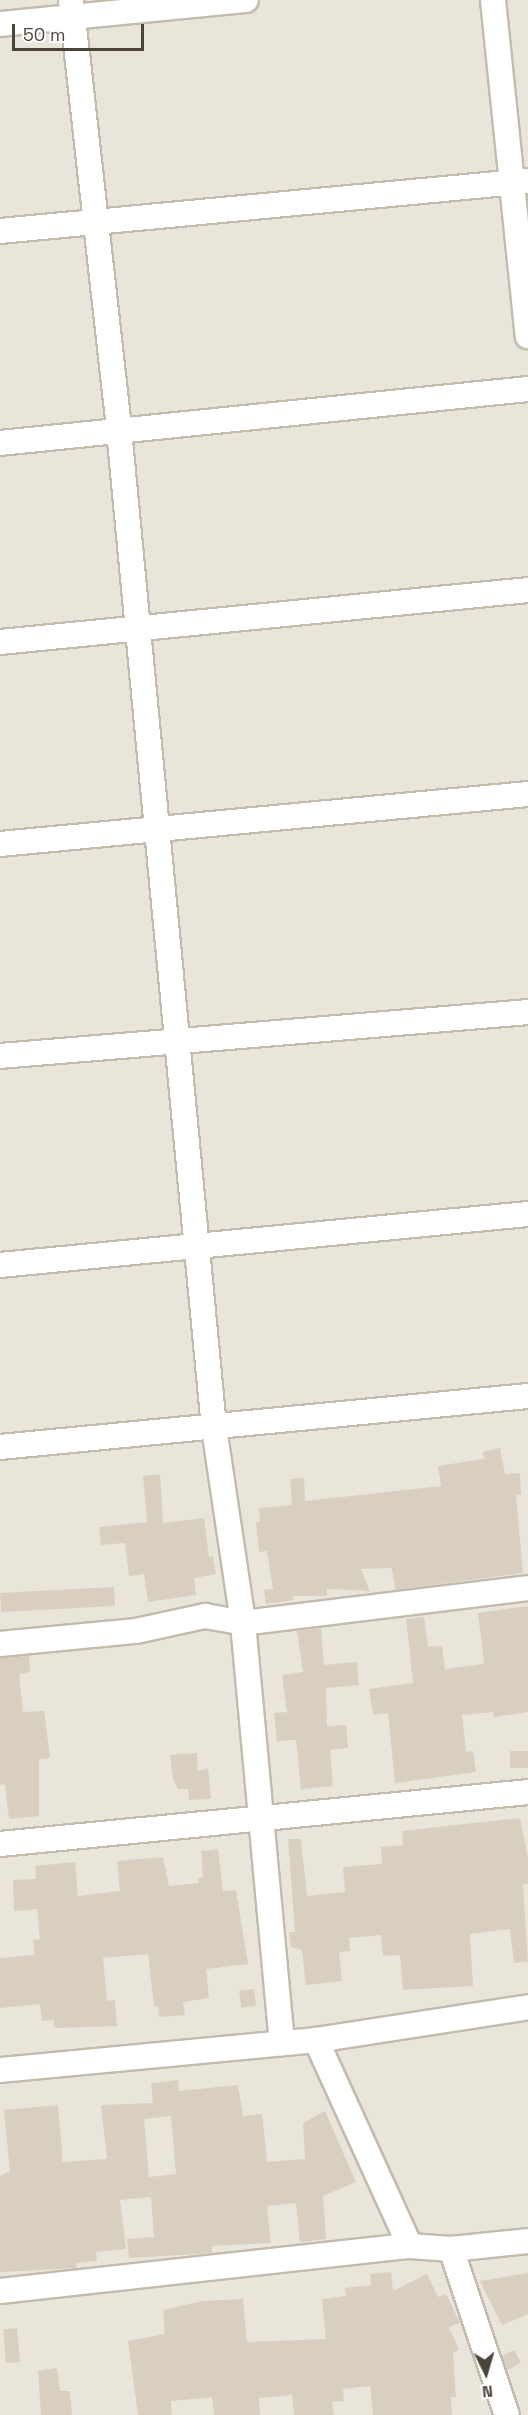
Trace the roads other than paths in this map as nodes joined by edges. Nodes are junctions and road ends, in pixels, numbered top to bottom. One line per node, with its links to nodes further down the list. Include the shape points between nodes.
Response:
1 (246, 0): 3 (street)
2 (493, 0): 5 (street)
3 (72, 9): 4 (street); 6 (street)
4 (0, 24)
5 (520, 182): 6 (street); 8 (street)
6 (93, 220): 7 (street); 10 (street)
7 (0, 231)
8 (528, 336)
9 (528, 389): 10 (street)
10 (118, 430): 11 (street); 13 (street)
11 (0, 443)
12 (528, 591): 13 (street)
13 (136, 630): 14 (street); 16 (street)
14 (0, 642)
15 (528, 794): 16 (street)
16 (155, 827): 17 (street); 19 (street)
17 (0, 844)
18 (528, 1012): 19 (street)
19 (177, 1039): 20 (street); 22 (street)
20 (0, 1056)
21 (528, 1214): 22 (street)
22 (196, 1245): 23 (street); 25 (street)
23 (0, 1265)
24 (528, 1396): 25 (street)
25 (214, 1428): 26 (street); 28 (street)
26 (0, 1447)
27 (528, 1588): 28 (street)
28 (243, 1623): 29 (street, via 206,1616 136,1631); 31 (street)
29 (0, 1644)
30 (528, 1792): 31 (street)
31 (259, 1816): 32 (street); 35 (street)
32 (0, 1844)
33 (528, 2007): 34 (street)
34 (316, 2040): 35 (street); 38 (street)
35 (282, 2043): 36 (street)
36 (0, 2070)
37 (528, 2241): 39 (street)
38 (410, 2246): 39 (street); 40 (street)
39 (451, 2249): 41 (street)
40 (0, 2291)
41 (507, 2415)

